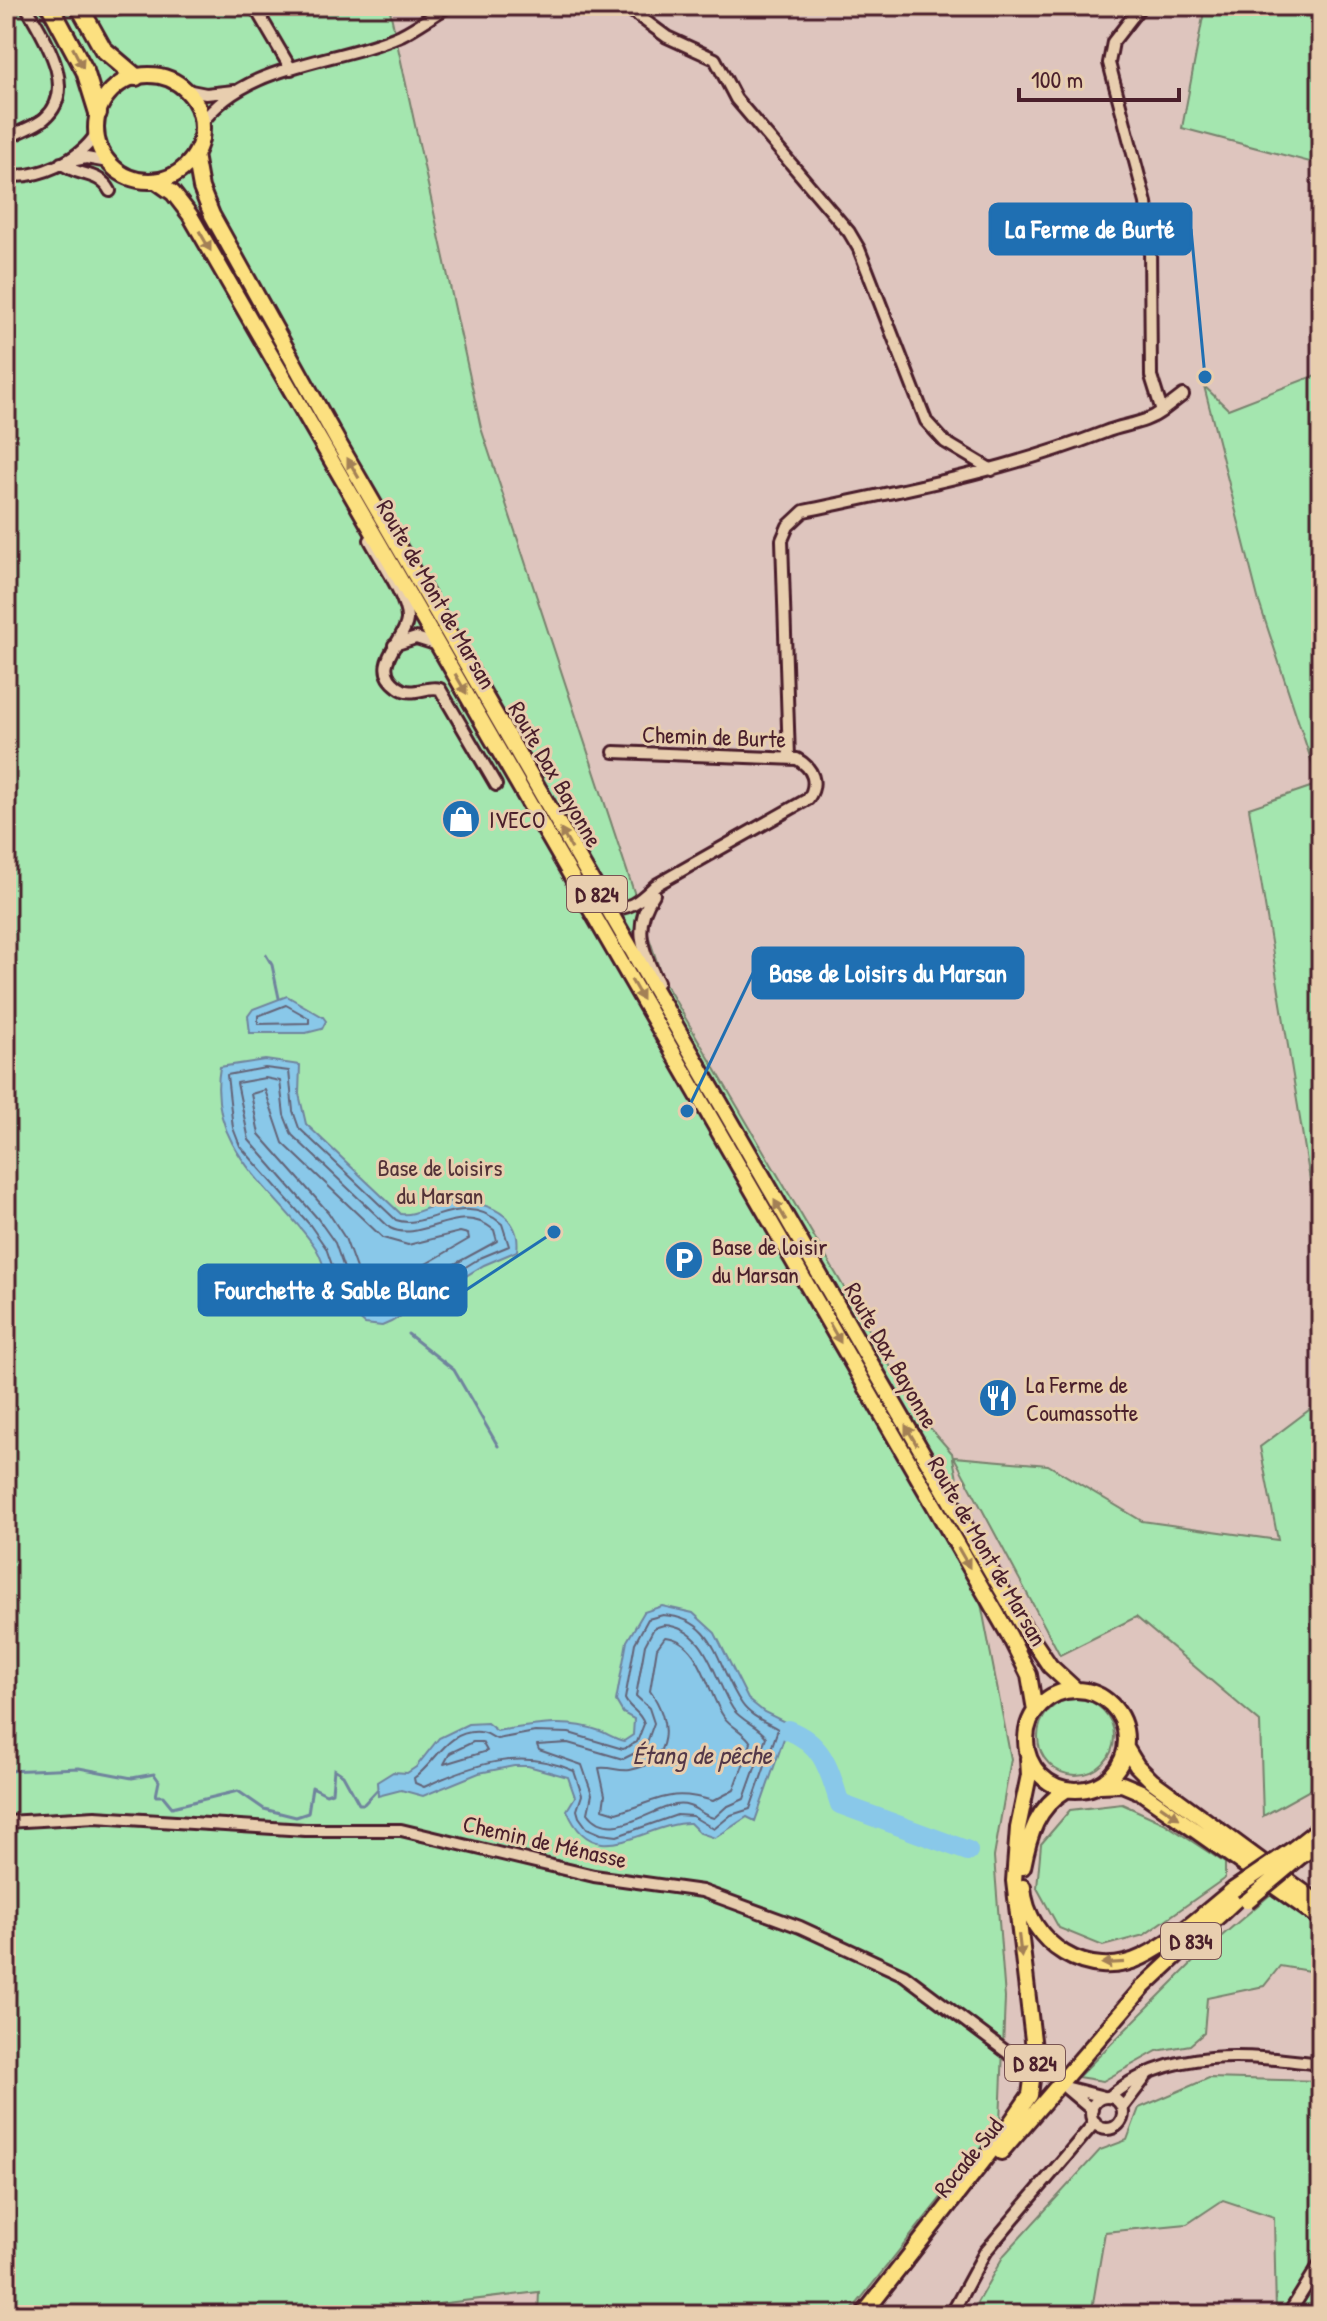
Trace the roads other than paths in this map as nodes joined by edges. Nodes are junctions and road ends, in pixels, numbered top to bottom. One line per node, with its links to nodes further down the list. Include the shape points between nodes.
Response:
1 (26, 6): 17 (street, via 54,63 58,94 43,119)
2 (50, 6): 14 (highway, one-way to 14, via 85,71)
3 (79, 6): 11 (highway, via 103,49)
4 (109, 6): 5 (street)
5 (133, 6)
6 (254, 6): 10 (street)
7 (449, 6): 10 (street, via 401,34)
8 (625, 6): 26 (street, via 667,37 720,64 736,99 838,217 859,249 926,421 945,442)
9 (1141, 6): 25 (street, via 1113,42 1109,63 1146,203 1151,376)
10 (291, 69): 13 (street)
11 (136, 77): 12 (main road, via 163,77); 14 (main road, via 109,93)
12 (186, 90): 13 (street); 15 (main road)
13 (240, 90): 15 (street, via 218,103)
14 (98, 113): 16 (main road)
15 (202, 123): 18 (main road)
16 (96, 134): 19 (main road); 20 (street, via 84,150)
17 (6, 140)
18 (195, 155): 22 (main road, via 185,167); 34 (main road, Route Dax Bayonne / D 824, one-way to 18, via 261,306 212,215)
19 (108, 162): 20 (street, via 86,158); 22 (main road, via 130,177)
20 (61, 163): 21 (street, via 25,175); 23 (street, via 96,177)
21 (6, 175)
22 (156, 181): 27 (main road, Route de Mont de Marsan / D 824, one-way to 27, via 190,215)
23 (110, 191)
24 (1183, 395): 25 (street)
25 (1162, 411): 26 (street, via 1152,419)
26 (992, 470): 31 (street, via 804,511 788,526 782,540)
27 (345, 483): 28 (street, via 404,603 407,621); 29 (main road, Route de Mont de Marsan / D 824)
28 (393, 645): 29 (street, via 416,638); 32 (street, via 387,665 392,681 410,692 440,689)
29 (438, 645): 37 (main road, Route de Mont de Marsan / D 824, one-way to 37, via 1009,1635 1029,1675)
30 (614, 752): 31 (street, Chemin de Burte)
31 (789, 758): 33 (street, Chemin de Burte, via 801,762 813,777 808,799)
32 (496, 785)
33 (670, 878): 34 (street, Chemin de Burte, via 632,907); 35 (street, Chemin de Burte, via 648,903 640,944)
34 (606, 909): 35 (main road, Route Dax Bayonne / D 824)
35 (709, 1086): 36 (main road, Route Dax Bayonne / D 824, one-way to 35, via 1050,1666 1021,1623)
36 (1075, 1689): 37 (main road, via 1057,1693); 38 (main road, via 1112,1704 1124,1726)
37 (1035, 1710): 39 (main road, via 1026,1733)
38 (1126, 1748): 40 (main road, via 1117,1770); 46 (main road, via 1152,1781)
39 (1028, 1758): 41 (main road, via 1043,1779); 60 (main road, D 824, one-way to 60, via 1014,1881 1035,2057 1030,2095)
40 (1100, 1785): 41 (main road); 50 (main road, one-way to 50, via 1122,1784 1141,1792)
41 (1066, 1790): 47 (main road, one-way to 41, via 1139,1959 1115,1963 1073,1958 1038,1933 1025,1906 1023,1866 1040,1813)
42 (6, 1822): 53 (street, Chemin de Ménasse, via 95,1817 305,1830 401,1830 594,1876 702,1891 800,1927 904,1975)
43 (1321, 1827): 45 (main road, D 834)
44 (1321, 1843): 45 (main road)
45 (1298, 1852): 47 (main road, D 834, bridge)
46 (1295, 1886): 48 (main road); 49 (main road)
47 (1240, 1896): 51 (main road, Rocade Sud / D 834)
48 (1321, 1897)
49 (1321, 1905)
50 (1321, 1919)
51 (1143, 1987): 61 (main road, Rocade Sud / D 824, via 1046,2097)
52 (1321, 2064): 54 (street, via 1221,2055)
53 (1028, 2068)
54 (1148, 2074): 55 (street); 56 (street)
55 (1106, 2097): 56 (street); 57 (street); 57 (street, via 1065,2087)
56 (1122, 2108): 58 (street, via 1120,2121)
57 (1092, 2110): 58 (street)
58 (1099, 2125): 62 (street, via 985,2252)
59 (1321, 2262): 63 (street)
60 (863, 2315)
61 (872, 2315)
62 (951, 2315)
63 (1288, 2315)

